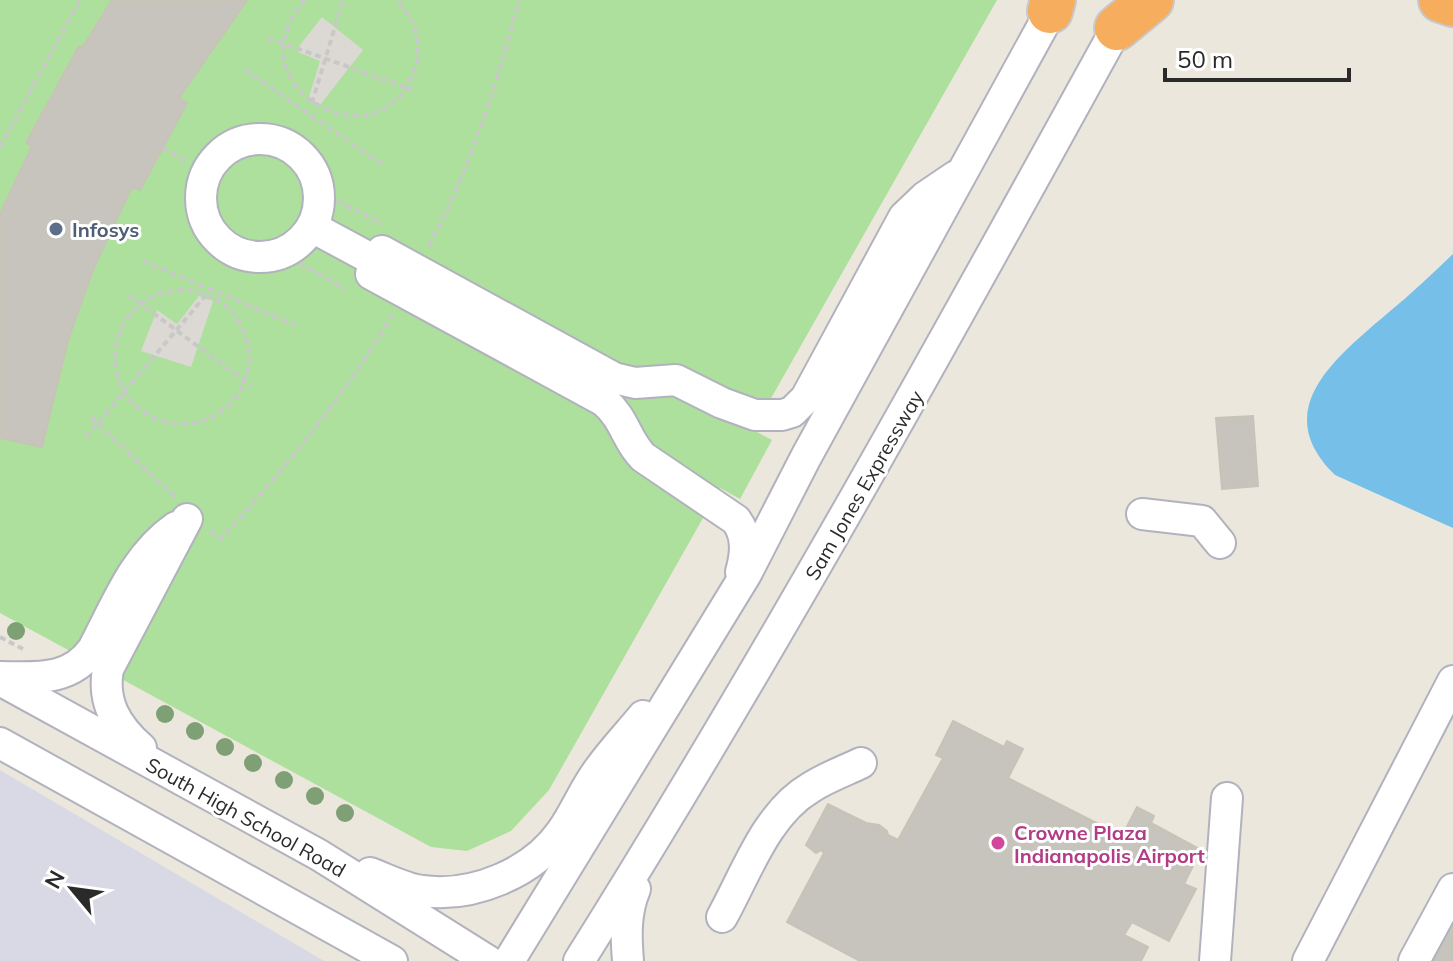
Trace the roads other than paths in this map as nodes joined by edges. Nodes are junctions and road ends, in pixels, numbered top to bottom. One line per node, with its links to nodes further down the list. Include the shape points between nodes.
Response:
1 (1151, 0): 5 (highway)
2 (1441, 0): 4 (highway)
3 (1053, 4): 6 (street)
4 (1453, 4)
5 (1125, 14): 21 (street, Sam Jones Expressway, via 919,390)
6 (961, 173): 9 (street, via 904,217 806,398 792,412 755,415 676,380); 13 (street)
7 (312, 227): 7 (street, via 319,192 315,173 298,152 275,140 248,140 236,144 207,171 202,211 222,244 246,256 282,254 297,246); 8 (street)
8 (372, 260): 9 (street, via 614,378); 10 (street, via 604,401)
9 (665, 381): 10 (street, via 639,398)
10 (628, 433): 13 (street, via 643,457 740,526 745,558)
11 (1142, 514): 12 (street, via 1202,521)
12 (1220, 543)
13 (732, 598): 14 (street)
14 (713, 631): 22 (street, via 599,769 562,831 526,867 476,887 421,891); 27 (street)
15 (0, 679): 19 (street, South High School Road); 19 (street, via 58,676 102,654 115,719 133,741)
16 (1453, 681): 31 (street)
17 (0, 743): 25 (street)
18 (861, 763): 24 (street, via 809,788 789,804 772,824)
19 (183, 781): 22 (street, South High School Road)
20 (1227, 798): 30 (street)
21 (656, 839): 28 (street, Sam Jones Expressway); 29 (street, via 629,903)
22 (319, 855): 26 (street, South High School Road)
23 (1453, 889): 32 (street)
24 (722, 917)
25 (392, 961)
26 (488, 961)
27 (509, 961)
28 (579, 961)
29 (628, 961)
30 (1215, 961)
31 (1308, 961)
32 (1414, 961)

